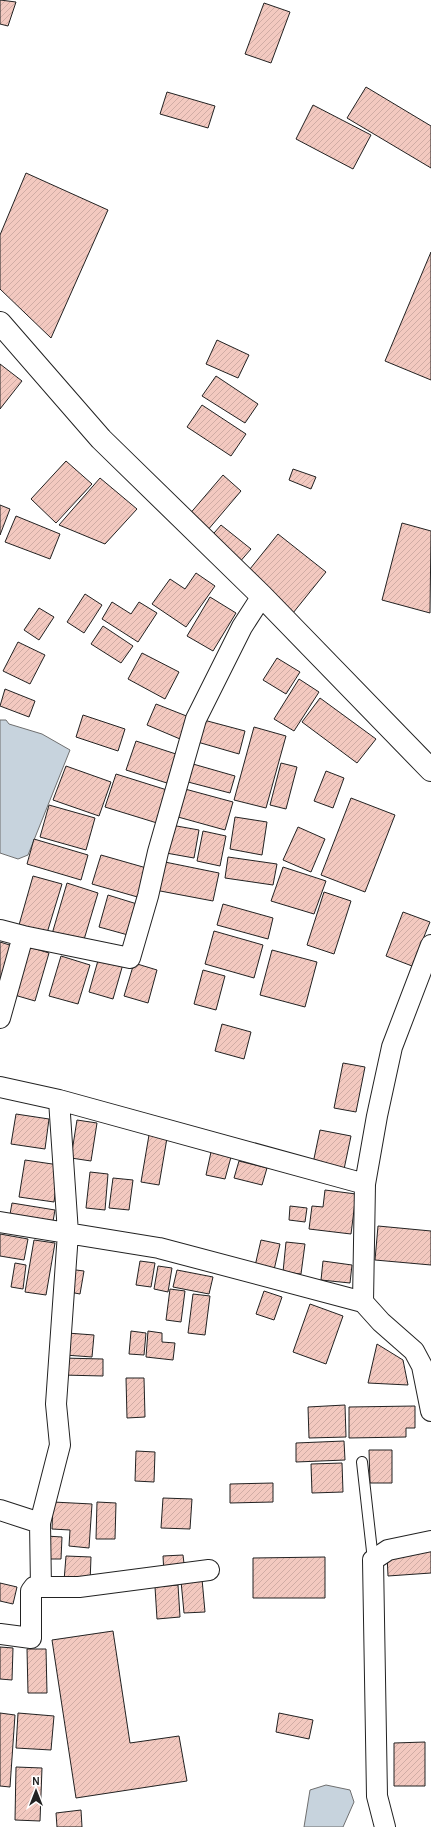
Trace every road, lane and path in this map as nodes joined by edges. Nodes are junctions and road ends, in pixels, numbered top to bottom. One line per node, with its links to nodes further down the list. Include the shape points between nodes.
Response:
1 (0, 323): 2 (main road, via 101,438)
2 (262, 596): 3 (main road); 5 (street, via 242,627 196,719 130,958)
3 (431, 770)
4 (0, 930): 5 (street)
5 (23, 936): 7 (street)
6 (431, 944): 10 (street, via 392,1047 376,1116)
7 (0, 1018)
8 (0, 1087): 9 (street)
9 (58, 1100): 10 (street); 12 (street)
10 (365, 1184): 13 (street)
11 (0, 1222): 12 (street)
12 (68, 1232): 13 (street, via 159,1248); 17 (street, via 56,1404 60,1445)
13 (363, 1302): 14 (street, via 414,1351 422,1366)
14 (431, 1411)
15 (362, 1462): 19 (lane)
16 (0, 1510): 17 (street)
17 (40, 1523): 21 (street)
18 (431, 1541): 19 (street, via 388,1550)
19 (373, 1560): 23 (street, via 376,1796)
20 (209, 1570): 21 (street, via 79,1587)
21 (41, 1587): 22 (street, via 31,1591 31,1638)
22 (0, 1634)
23 (385, 1827)

